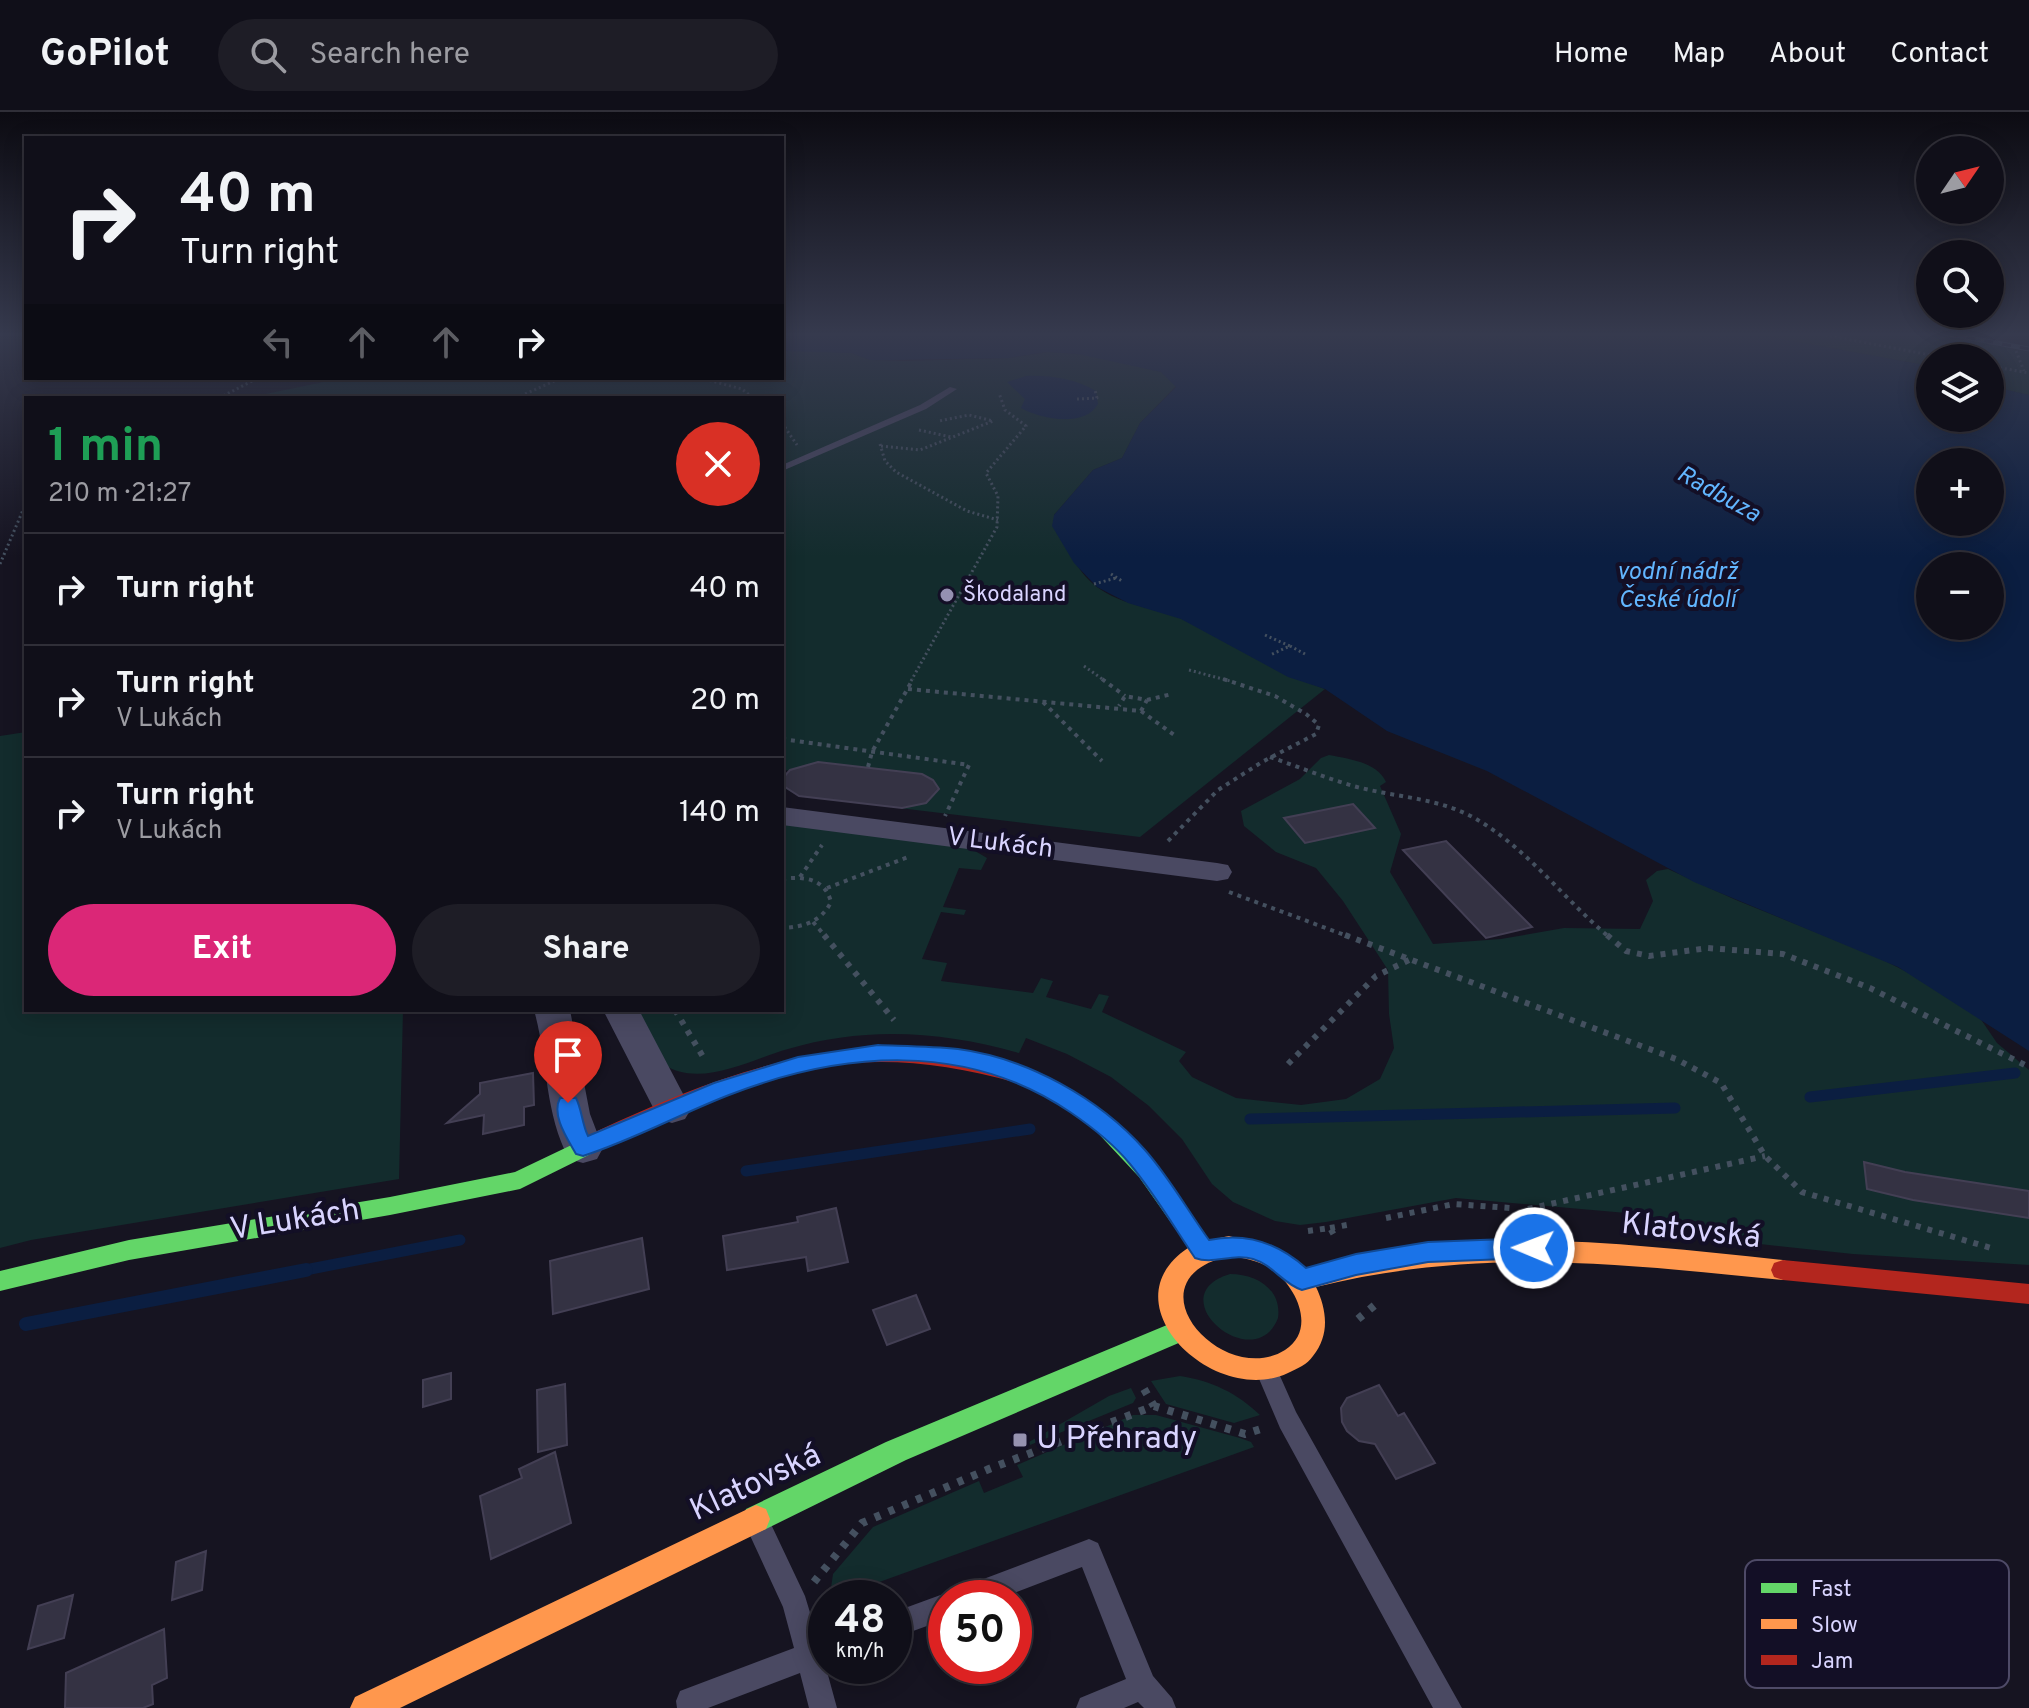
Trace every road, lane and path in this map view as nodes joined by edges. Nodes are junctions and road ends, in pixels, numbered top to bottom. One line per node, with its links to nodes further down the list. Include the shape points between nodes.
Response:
1 (920, 408): 8 (lane)
2 (1004, 408): 10 (path, via 1026,426 986,473 998,496)
3 (932, 423): 5 (path, via 969,415 992,420)
4 (920, 424): 5 (path, via 912,428)
5 (951, 437): 7 (path, via 924,449)
6 (892, 438): 7 (path, via 879,442)
7 (881, 446): 10 (path, via 885,461 896,472 967,511)
8 (784, 467)
9 (24, 508): 11 (path)
10 (998, 520): 22 (path)
11 (0, 564)
12 (1111, 574): 13 (path)
13 (1116, 578): 14 (path); 15 (path)
14 (1122, 581)
15 (1094, 584)
16 (1265, 635): 17 (path)
17 (1290, 646): 18 (path); 19 (path)
18 (1305, 654)
19 (1270, 655)
20 (1084, 666): 24 (path)
21 (1189, 670): 32 (path, via 1257,690 1300,709 1319,725 1316,734)
22 (908, 689): 26 (path); 31 (path)
23 (1172, 694): 25 (path)
24 (1125, 696): 25 (path); 27 (path)
25 (1147, 700): 28 (path)
26 (1042, 701): 27 (path); 33 (path)
27 (1119, 706): 28 (path)
28 (1141, 711): 29 (path)
29 (1177, 737)
30 (784, 739): 31 (path)
31 (872, 752): 34 (path); 36 (path, via 969,765)
32 (1270, 757): 38 (path, via 1218,790); 50 (path, via 1357,787 1439,803 1480,821 1626,951 1649,956 1722,948 1783,954 1870,988)
33 (1102, 761)
34 (868, 767)
35 (784, 816): 38 (street, V Lukách)
36 (941, 824)
37 (921, 853): 41 (path)
38 (1148, 862): 40 (street, V Lukách)
39 (784, 879): 41 (path, via 810,879)
40 (1220, 881): 44 (path)
41 (827, 888): 42 (path, via 828,909)
42 (813, 922): 43 (path); 48 (path, via 898,1024)
43 (784, 928)
44 (1410, 960): 49 (path, via 1376,976); 53 (path, via 1676,1059 1721,1083)
45 (552, 1012): 52 (street, via 571,1125)
46 (622, 1012): 51 (street)
47 (676, 1012): 51 (path, via 709,1064)
48 (886, 1024)
49 (1288, 1064)
50 (2029, 1067)
51 (664, 1095): 52 (main road, V Lukách); 56 (main road, V Lukách, via 828,1057 908,1052 980,1061 1049,1087 1105,1125 1137,1157)
52 (583, 1148): 60 (main road, V Lukách, via 525,1180 178,1241)
53 (1765, 1156): 54 (path); 57 (path, via 1802,1192)
54 (1525, 1210)
55 (1305, 1232): 58 (path, via 1330,1228)
56 (1204, 1251): 59 (main road, via 1229,1246 1256,1249 1282,1261); 63 (main road, via 1184,1264 1172,1284 1170,1308)
57 (1999, 1251)
58 (1356, 1265): 59 (main road, Klatovská); 61 (main road, Klatovská, via 1446,1250 1564,1249); 62 (path, via 1381,1301)
59 (1302, 1280): 64 (main road, via 1313,1302 1312,1331 1296,1356)
60 (0, 1281)
61 (2029, 1294)
62 (1351, 1327)
63 (1179, 1331): 64 (main road, via 1216,1363); 66 (main road, Klatovská)
64 (1266, 1369): 65 (lane)
65 (1288, 1420): 68 (path, via 1245,1434 1154,1406 1140,1411 862,1523); 78 (lane)
66 (755, 1517): 68 (lane); 73 (main road, Klatovská)
67 (1014, 1580): 72 (lane, via 1089,1552)
68 (796, 1605): 69 (lane)
69 (808, 1631)
70 (808, 1657): 74 (lane, via 690,1701)
71 (821, 1684): 75 (lane)
72 (1143, 1686): 76 (lane); 77 (lane)
73 (366, 1708)
74 (691, 1708)
75 (823, 1708)
76 (1090, 1708)
77 (1162, 1708)
78 (1448, 1708)

